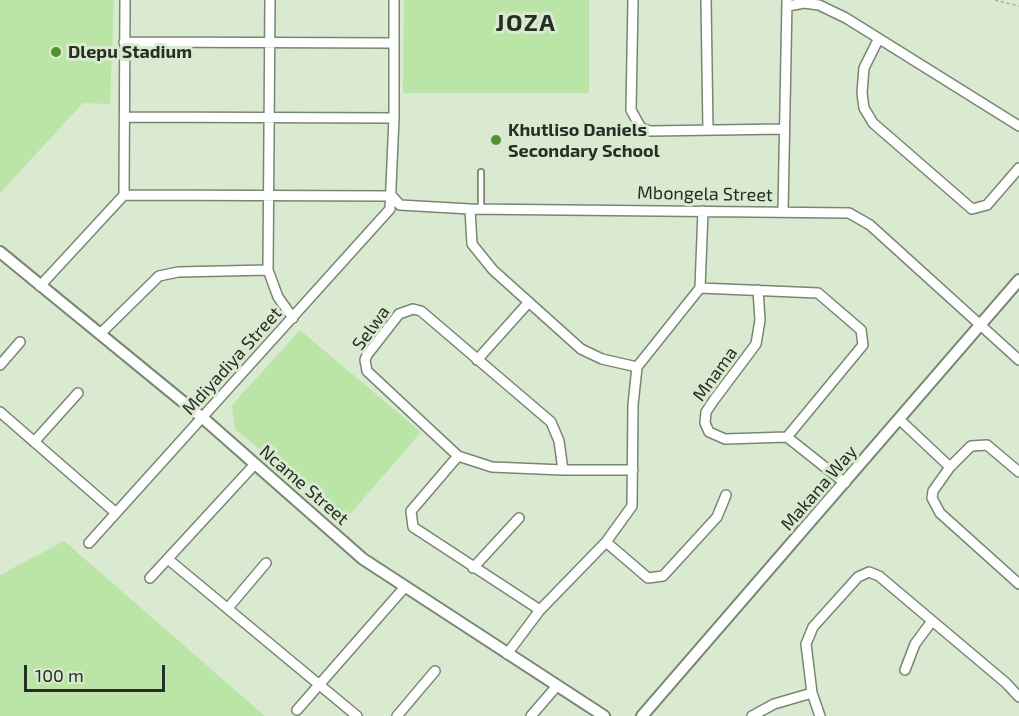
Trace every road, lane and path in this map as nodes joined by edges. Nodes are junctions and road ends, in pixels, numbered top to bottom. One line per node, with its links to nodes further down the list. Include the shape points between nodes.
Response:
1 (125, 0): 10 (street)
2 (270, 0): 11 (street)
3 (394, 0): 12 (street)
4 (633, 0): 17 (street, via 635,120 650,131)
5 (706, 0): 17 (street)
6 (995, 0): 8 (path)
7 (787, 3): 9 (street, via 819,5); 18 (street)
8 (1019, 6)
9 (878, 40): 16 (street); 19 (street, via 864,68 862,93 864,108 873,123 972,209 987,205)
10 (124, 42): 11 (street); 13 (street)
11 (270, 43): 12 (street); 14 (street)
12 (394, 43): 15 (street)
13 (126, 117): 14 (street); 22 (street)
14 (270, 117): 15 (street); 21 (street)
15 (394, 118): 23 (street)
16 (1019, 126)
17 (708, 129): 18 (street)
18 (784, 129): 27 (street)
19 (1019, 168)
20 (481, 172): 25 (lane)
21 (270, 194): 22 (street); 23 (street); 29 (street)
22 (124, 195): 31 (street)
23 (392, 196): 24 (street, Mbongela Street, via 400,205); 35 (street, Mdiyadiya Street, via 390,209)
24 (470, 209): 25 (street, Mbongela Street); 34 (street, via 472,244 477,254)
25 (481, 209): 26 (street, Mbongela Street)
26 (703, 211): 27 (street, Mbongela Street); 32 (street)
27 (783, 212): 36 (street, Mbongela Street, via 858,215)
28 (0, 252): 31 (street, Ncame Street)
29 (268, 270): 35 (street, via 278,297); 37 (street, via 159,276)
30 (1019, 280): 36 (street, Makana Way)
31 (40, 286): 37 (street, Ncame Street)
32 (700, 288): 33 (street); 42 (street)
33 (758, 290): 47 (street, Mnama, via 756,344 706,412 705,423 709,432 725,439); 47 (street, via 818,293 855,323 864,338 863,345)
34 (529, 302): 39 (street); 42 (street, via 591,355)
35 (293, 318): 45 (street, Mdiyadiya Street)
36 (980, 326): 40 (street, Mbongela Street); 46 (street, Makana Way)
37 (100, 334): 45 (street, Ncame Street)
38 (20, 342): 41 (street)
39 (477, 360): 49 (street, Selwa, via 421,311 413,309 399,314 365,360 374,379); 52 (street, Selwa, via 551,422 559,441)
40 (1019, 360)
41 (0, 365)
42 (637, 367): 53 (street)
43 (78, 393): 48 (street)
44 (0, 412): 48 (street)
45 (204, 419): 50 (street, Ncame Street); 57 (street, Mdiyadiya Street)
46 (900, 420): 51 (street); 55 (street, Makana Way)
47 (787, 437): 55 (street)
48 (34, 442): 57 (street)
49 (458, 456): 52 (street, Selwa, via 492,467); 63 (street, via 411,511 411,522 418,532)
50 (255, 464): 61 (street); 66 (street, Ncame Street, via 363,559)
51 (950, 467): 54 (street, via 978,444 987,446); 65 (street, via 933,491 934,505)
52 (562, 470): 53 (street, Selwa)
53 (633, 470): 59 (street, via 632,506)
54 (1019, 472)
55 (845, 483): 82 (street, Makana Way)
56 (726, 495): 59 (street, via 717,517 663,576 648,578)
57 (116, 513): 60 (street, Mdiyadiya Street)
58 (519, 518): 63 (street)
59 (606, 542): 68 (street)
60 (89, 543)
61 (169, 560): 64 (street); 67 (street)
62 (266, 563): 67 (street)
63 (473, 568): 68 (street)
64 (150, 578)
65 (1019, 584)
66 (404, 588): 70 (street, Ncame Street); 73 (street)
67 (228, 608): 73 (street)
68 (540, 610): 70 (street)
69 (932, 621): 71 (street, via 915,644); 75 (street, via 874,572 864,573 808,636); 76 (street)
70 (507, 654): 74 (street, Ncame Street)
71 (905, 670)
72 (435, 671): 79 (street)
73 (321, 686): 77 (street); 78 (street)
74 (555, 687): 80 (street); 81 (street, Ncame Street)
75 (813, 693): 83 (street, via 774,704); 84 (street)
76 (1019, 698)
77 (297, 710)
78 (357, 716)
79 (397, 716)
80 (531, 716)
81 (604, 716)
82 (642, 716)
83 (752, 716)
84 (820, 716)

